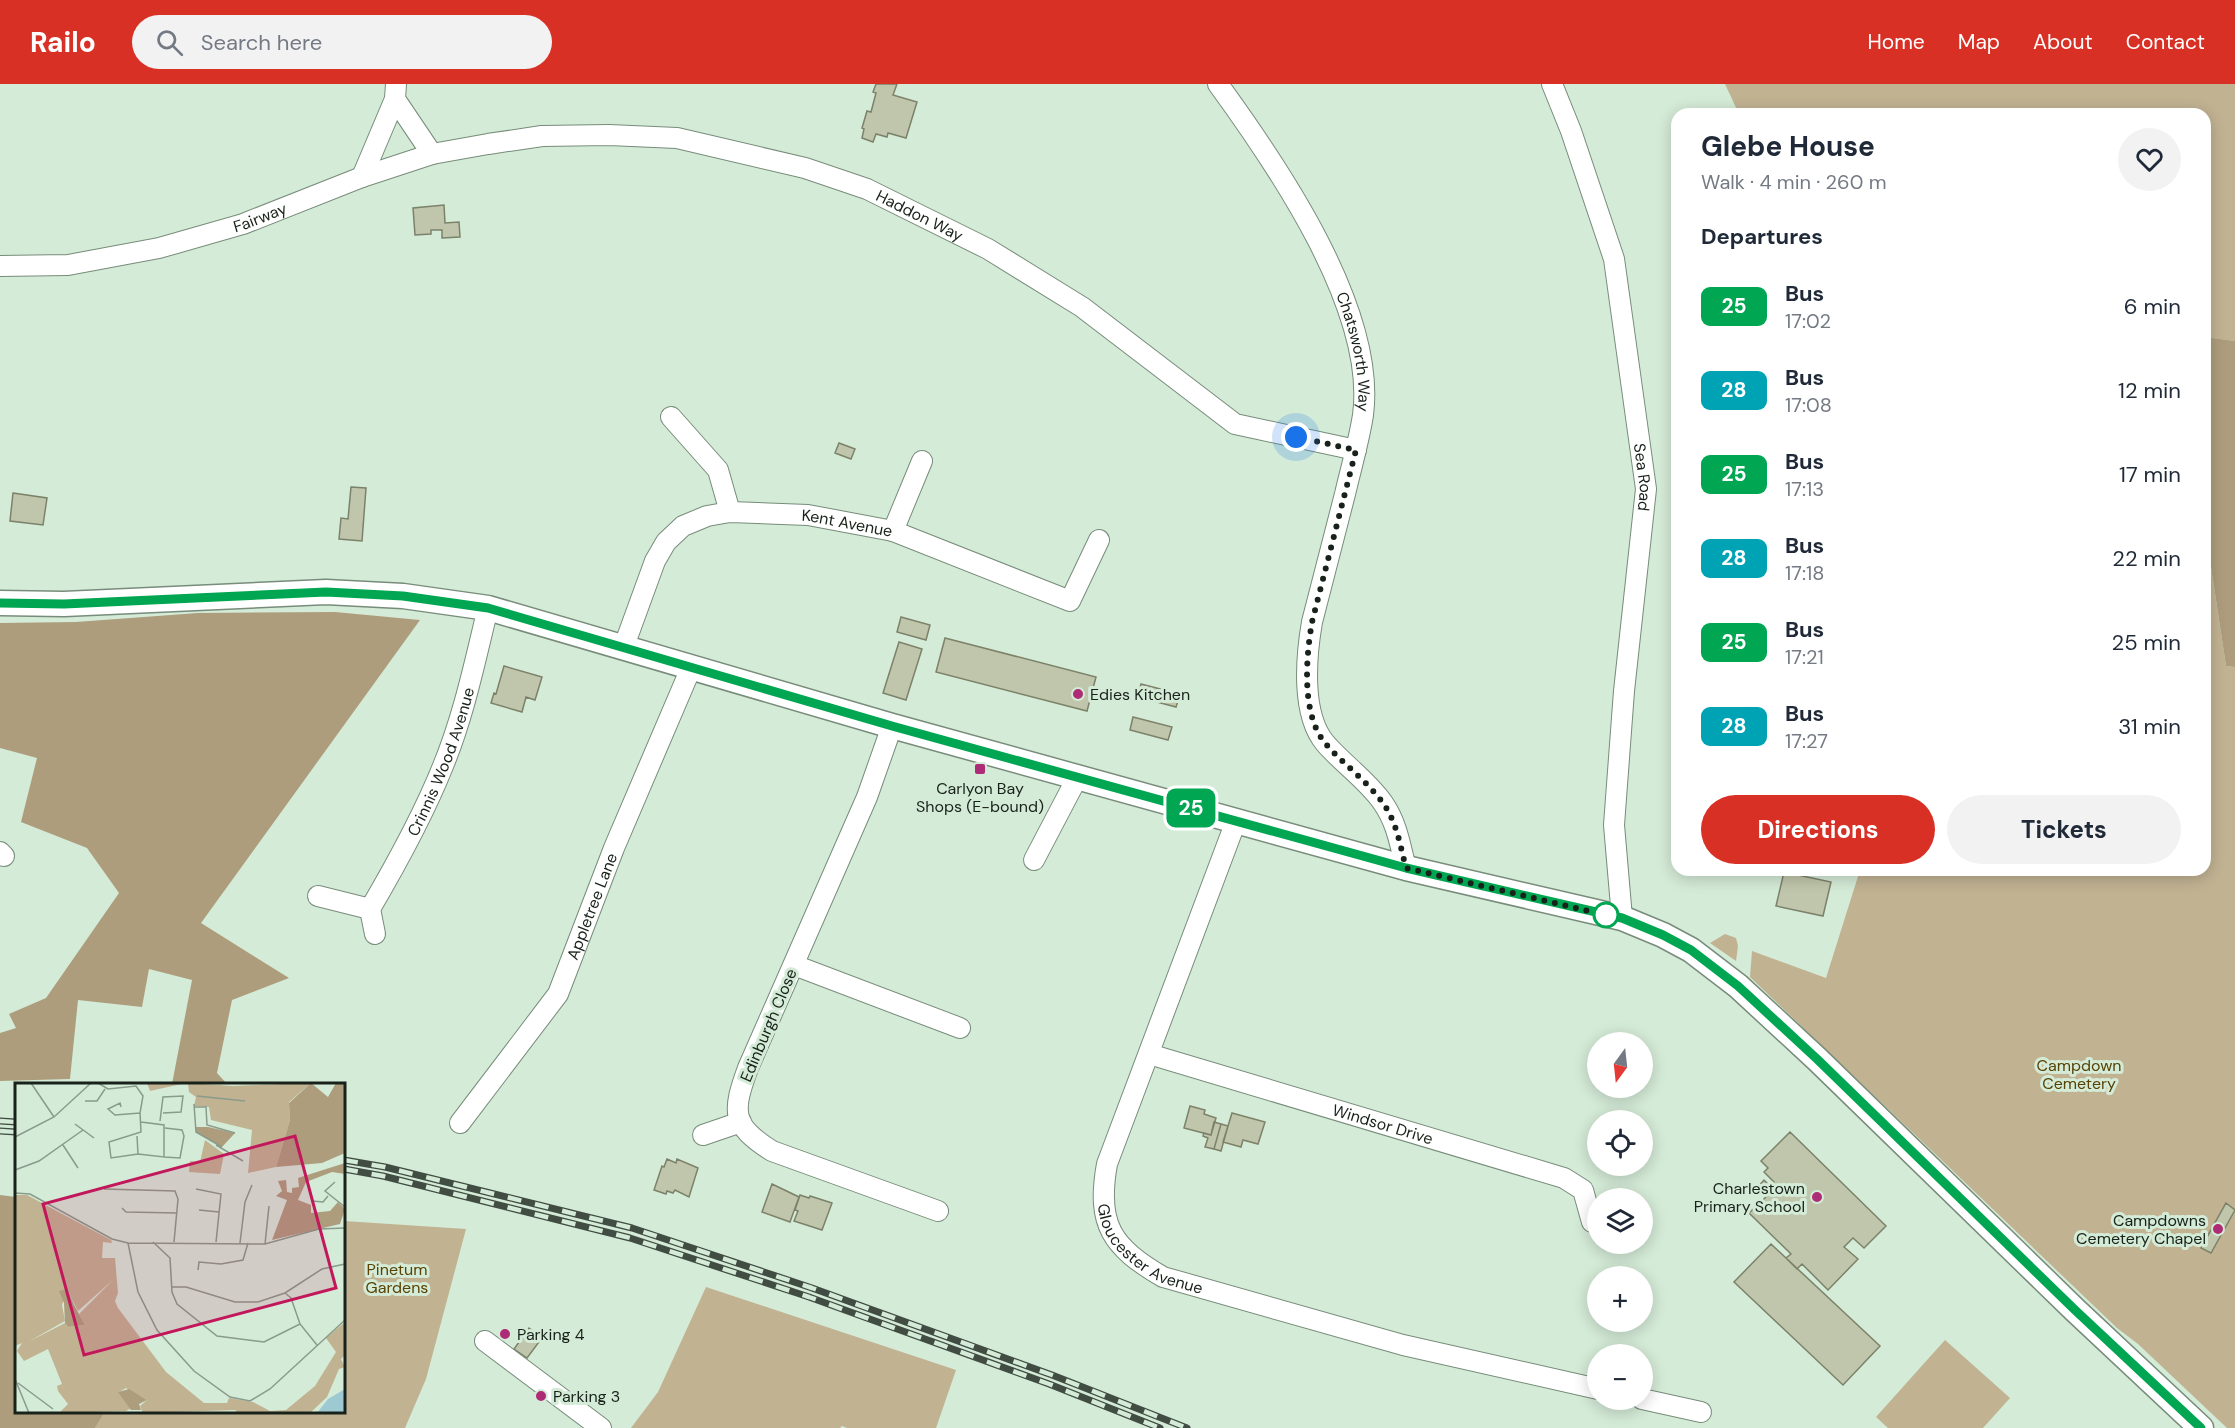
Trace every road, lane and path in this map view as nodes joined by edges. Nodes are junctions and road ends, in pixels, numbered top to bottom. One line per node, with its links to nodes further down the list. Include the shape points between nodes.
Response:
1 (1218, 84): 8 (street, Chatsworth Way, via 1297,203 1345,301 1363,363 1363,413)
2 (1552, 84): 24 (street, Sea Road, via 1614,259 1646,489 1614,825)
3 (395, 91): 4 (street); 5 (street)
4 (432, 154): 5 (street, Fairway); 8 (street, Haddon Way, via 542,136 609,135 677,138 805,168 867,189 988,249 1082,307 1235,424)
5 (362, 177): 6 (street, Fairway, via 243,224 159,248 68,265)
6 (0, 266)
7 (670, 417): 10 (street, via 718,470)
8 (1356, 450): 21 (street, Chatsworth Way, via 1312,622 1307,650 1308,699 1323,741 1383,803 1399,833)
9 (922, 460): 11 (street)
10 (730, 512): 11 (street, Kent Avenue, via 808,515); 15 (street, Kent Avenue, via 683,526 666,542 655,561)
11 (893, 531): 12 (street, Kent Avenue, via 1070,600)
12 (1100, 540)
13 (0, 603): 14 (street, via 64,604 326,592 403,596)
14 (488, 608): 15 (street); 23 (street, Crinnis Wood Avenue, via 461,716 444,765 424,811)
15 (624, 646): 16 (street)
16 (691, 668): 17 (street); 30 (street, Appletree Lane, via 614,848 558,994)
17 (892, 726): 18 (street); 26 (street, Edinburgh Close, via 867,797)
18 (1077, 778): 19 (street); 20 (street)
19 (1236, 821): 21 (street); 28 (street, Gloucester Avenue)
20 (1034, 860)
21 (1406, 868): 24 (street)
22 (318, 896): 23 (street)
23 (370, 909): 25 (street)
24 (1622, 918): 39 (street, via 1691,950 1738,986)
25 (375, 934)
26 (794, 965): 27 (street); 29 (street, Edinburgh Close, via 739,1094 737,1116)
27 (960, 1028)
28 (1149, 1054): 32 (street, Windsor Drive, via 1564,1178 1583,1190); 35 (street, Gloucester Avenue, via 1103,1182 1106,1219 1115,1239 1135,1261 1163,1277 1391,1342)
29 (741, 1122): 31 (street); 33 (street, via 750,1137 772,1151)
30 (460, 1123)
31 (703, 1135)
32 (1587, 1204)
33 (938, 1211)
34 (485, 1341): 38 (street)
35 (1587, 1387)
36 (1653, 1401): 37 (street)
37 (1701, 1412)
38 (601, 1428)
39 (2201, 1428)

